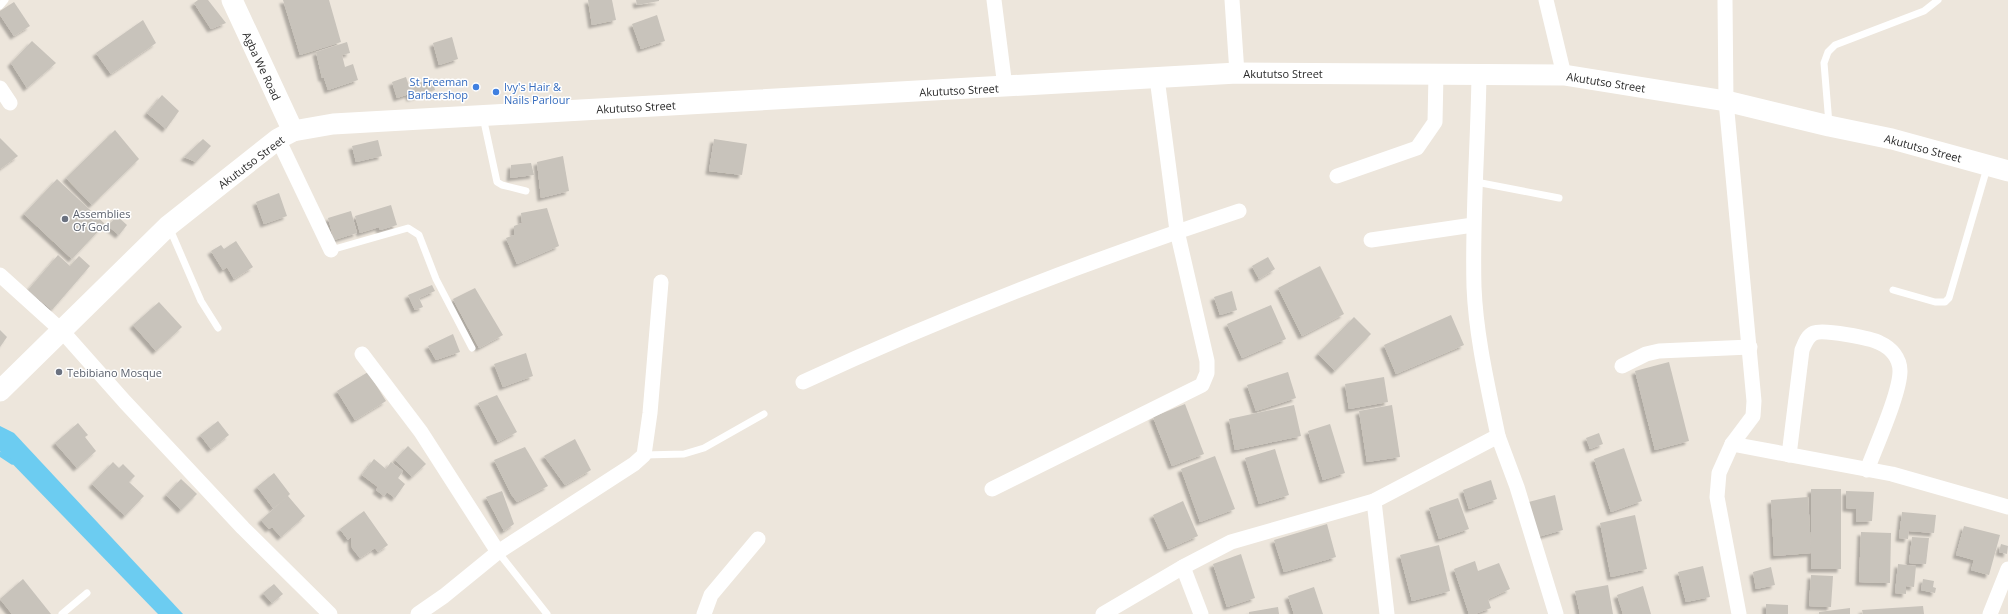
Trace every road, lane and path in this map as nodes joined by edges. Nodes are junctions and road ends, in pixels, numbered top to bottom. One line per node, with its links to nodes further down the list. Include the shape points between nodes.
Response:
1 (6, 0): 8 (lane)
2 (232, 0): 20 (street, Agba We Road)
3 (994, 0): 15 (street)
4 (1232, 0): 9 (street)
5 (1546, 0): 12 (street)
6 (1726, 0): 16 (street)
7 (1938, 0): 19 (lane, via 1924,11 1835,45 1828,52 1824,63)
8 (0, 6)
9 (1237, 73): 10 (street, Akututso Street); 13 (street, Akututso Street)
10 (1436, 74): 11 (street, Akututso Street); 23 (street, via 1435,122 1417,148)
11 (1479, 75): 12 (street, Akututso Street); 24 (street)
12 (1564, 75): 16 (street, Akututso Street)
13 (1157, 78): 15 (street, Akututso Street); 30 (street)
14 (0, 88): 17 (street)
15 (1005, 88): 18 (street, Akututso Street)
16 (1726, 101): 19 (street, Akututso Street); 38 (street)
17 (10, 103)
18 (483, 115): 20 (street, Akututso Street, via 333,124); 25 (lane, via 497,182)
19 (1829, 126): 21 (street, Akututso Street, via 1892,139)
20 (286, 135): 29 (street, Akututso Street); 32 (street)
21 (1988, 166): 22 (street, Akututso Street); 35 (lane, via 1949,298 1945,302 1936,302)
22 (2008, 171)
23 (1336, 176)
24 (1476, 182): 26 (lane); 28 (street)
25 (526, 191)
26 (1559, 198)
27 (1239, 211): 30 (street)
28 (1473, 225): 31 (street); 45 (street, via 1474,288 1482,360)
29 (168, 226): 36 (lane, via 201,301); 37 (street, Akututso Street)
30 (1177, 232): 42 (street, via 986,302); 50 (street, via 1207,361 1207,373 1202,385)
31 (1371, 240)
32 (331, 250): 39 (lane, via 408,228 420,235 436,279)
33 (0, 276): 37 (street)
34 (661, 282): 47 (street)
35 (1893, 290)
36 (218, 328)
37 (62, 331): 43 (street, Akututso Street); 59 (street, via 243,528)
38 (1750, 347): 41 (street, via 1659,351 1646,354); 46 (street, via 1753,416)
39 (472, 348)
40 (362, 354): 54 (street, via 421,432)
41 (1622, 366)
42 (804, 382)
43 (2, 389)
44 (764, 414): 47 (lane, via 704,448 684,454)
45 (1498, 436): 51 (street); 66 (street, via 1517,487)
46 (1732, 444): 48 (street); 67 (street, via 1719,473 1717,497)
47 (644, 455): 54 (street)
48 (1789, 455): 49 (street); 49 (street, via 1802,350 1806,338 1814,333 1826,331 1879,342 1898,359 1900,371 1897,388)
49 (1867, 470): 52 (street, via 1914,480)
50 (992, 489)
51 (1374, 501): 55 (street, via 1231,542); 65 (street)
52 (2008, 507)
53 (758, 539): 62 (street, via 711,595)
54 (498, 552): 60 (street); 61 (lane)
55 (1183, 567): 63 (street); 64 (street)
56 (2008, 569): 68 (street)
57 (87, 593): 58 (lane)
58 (62, 614)
59 (330, 614)
60 (418, 614)
61 (546, 614)
62 (704, 614)
63 (1103, 614)
64 (1201, 614)
65 (1387, 614)
66 (1556, 614)
67 (1739, 614)
68 (1990, 614)

